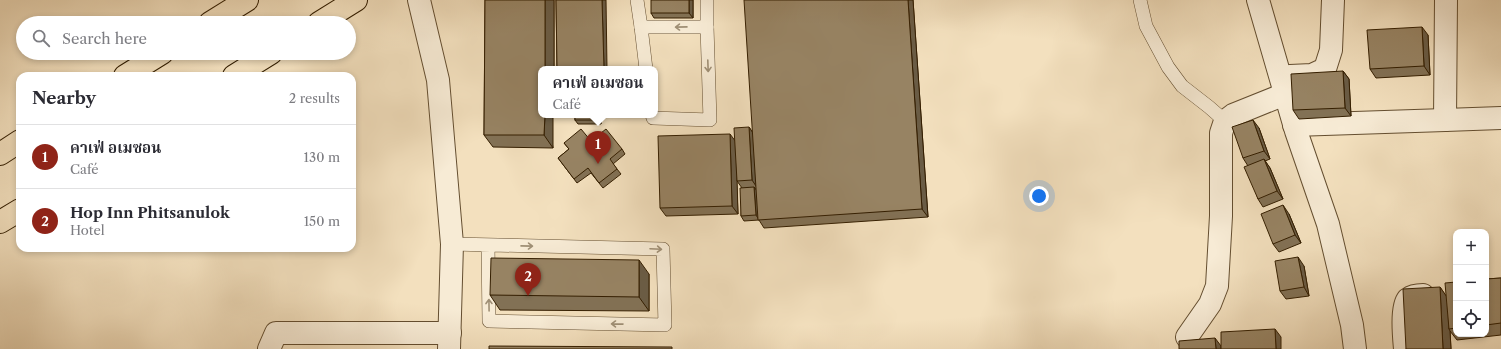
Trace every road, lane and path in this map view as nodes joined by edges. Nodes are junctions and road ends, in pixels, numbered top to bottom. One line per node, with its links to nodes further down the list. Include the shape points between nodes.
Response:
1 (248, 0): 10 (main road)
2 (356, 0): 11 (main road)
3 (420, 0): 29 (street, via 438,80)
4 (637, 0): 12 (lane)
5 (707, 0): 13 (lane)
6 (1140, 0): 23 (lane, via 1146,26 1168,67 1182,86)
7 (1258, 0): 19 (street)
8 (1332, 0): 19 (street, via 1331,50 1325,69)
9 (1446, 0): 22 (street)
10 (222, 16)
11 (330, 16)
12 (641, 27): 13 (lane, one-way to 12); 16 (lane)
13 (707, 27): 20 (lane, one-way to 20, via 710,120)
14 (151, 60): 17 (main road)
15 (260, 60): 18 (main road)
16 (646, 66)
17 (131, 72)
18 (240, 72)
19 (1283, 85): 23 (street); 24 (street)
20 (652, 118)
21 (1501, 118): 22 (street)
22 (1445, 120): 24 (street)
23 (1225, 121): 32 (street, via 1221,133 1221,216 1217,286 1210,304)
24 (1294, 125): 35 (street, via 1328,224 1352,324)
25 (16, 144): 26 (main road)
26 (0, 154)
27 (16, 212): 28 (main road)
28 (0, 222)
29 (452, 244): 30 (lane); 33 (street)
30 (488, 245): 30 (lane, one-way to 30, via 663,249 665,325 489,321)
31 (1435, 294): 36 (street, via 1416,296 1404,305)
32 (1187, 337)
33 (450, 341): 34 (street, via 276,333)
34 (269, 349)
35 (1354, 349)
36 (1405, 349)

